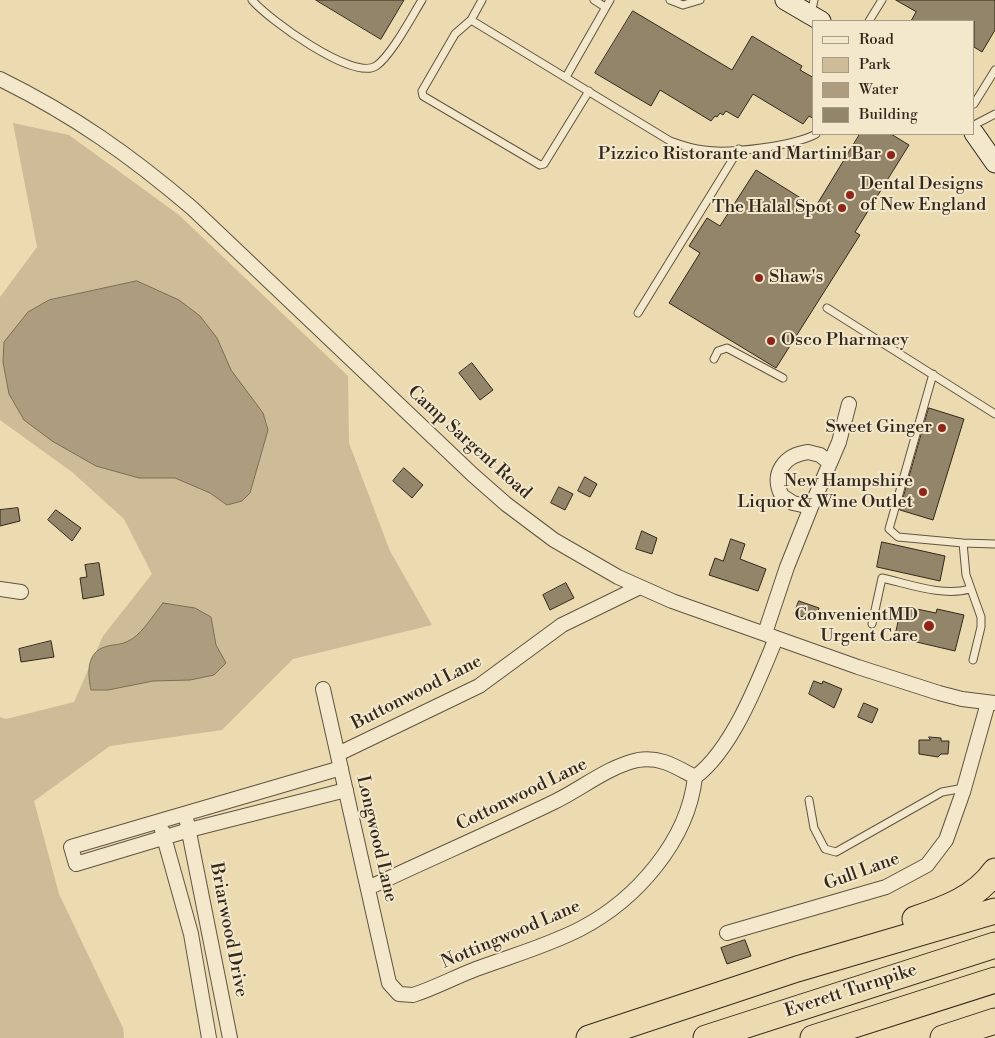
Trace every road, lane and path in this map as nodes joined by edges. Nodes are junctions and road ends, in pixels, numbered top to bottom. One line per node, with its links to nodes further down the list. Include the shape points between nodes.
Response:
1 (252, 0): 2 (lane, via 272,19 339,62 364,70 375,67 385,58)
2 (422, 0)
3 (482, 0): 12 (lane)
4 (594, 0): 10 (lane)
5 (610, 0): 10 (lane)
6 (670, 0): 7 (lane, via 682,5)
7 (700, 0)
8 (786, 0): 11 (main road)
9 (882, 0): 13 (lane)
10 (605, 7): 15 (lane)
11 (815, 12)
12 (471, 20): 15 (lane); 17 (lane, via 455,34 422,96 540,165 544,164)
13 (870, 20)
14 (995, 70): 18 (lane)
15 (566, 77): 17 (lane)
16 (0, 79): 38 (street, Camp Sargent Road, via 72,118 146,169 192,208 506,504 579,556)
17 (589, 91): 25 (lane, via 670,141 706,151)
18 (975, 102)
19 (995, 114): 20 (lane)
20 (975, 124)
21 (975, 132): 24 (main road)
22 (975, 133): 26 (main road)
23 (813, 135): 25 (lane, via 780,145)
24 (995, 143)
25 (739, 149): 28 (lane)
26 (995, 163)
27 (828, 308): 30 (lane)
28 (638, 313)
29 (714, 359): 31 (lane, via 718,351 727,348)
30 (934, 374): 33 (lane); 36 (lane, via 889,529 898,537)
31 (783, 378)
32 (849, 404): 34 (street)
33 (995, 414)
34 (830, 463): 35 (street); 35 (street, via 820,455 808,452 791,456 781,466 778,480 782,496)
35 (810, 507): 43 (street, via 787,567)
36 (963, 543): 37 (lane); 40 (lane)
37 (995, 544)
38 (640, 588): 43 (street, Camp Sargent Road); 47 (street, Buttonwood Lane, via 562,625 479,686)
39 (0, 589): 41 (street)
40 (970, 589): 42 (lane, via 947,592 882,578); 44 (lane, via 981,617)
41 (21, 592)
42 (872, 624)
43 (771, 636): 46 (street, Camp Sargent Road, via 939,693); 48 (street, via 740,717 707,768)
44 (973, 660)
45 (323, 689): 47 (street, Longwood Lane)
46 (993, 705): 49 (street, Gull Lane)
47 (339, 761): 50 (street, Longwood Lane); 52 (street)
48 (695, 776): 57 (street, Cottonwood Lane, via 667,762 652,758 637,760 538,810); 63 (street, Nottingwood Lane, via 689,808 668,849 640,884 606,914 553,941 427,990 413,995)
49 (964, 788): 51 (lane, via 942,792 836,852 825,849 814,828); 59 (street, Gull Lane, via 946,840 927,865 886,886)
50 (346, 790): 54 (street); 57 (street, Longwood Lane)
51 (809, 800)
52 (185, 812): 53 (street); 54 (street, Briarwood Drive)
53 (158, 820): 55 (street); 55 (street, via 71,847 76,864)
54 (189, 830): 55 (street); 66 (street, Briarwood Drive)
55 (164, 837): 65 (street, via 191,934)
56 (995, 871): 61 (highway, via 968,897 879,932)
57 (368, 888): 63 (street, Longwood Lane, via 389,982)
58 (995, 911): 61 (highway)
59 (727, 933)
60 (995, 945): 68 (highway, Everett Turnpike)
61 (827, 960): 67 (highway)
62 (995, 980): 69 (highway, Everett Turnpike)
63 (399, 994)
64 (995, 1021): 70 (highway)
65 (209, 1038)
66 (230, 1038)
67 (589, 1038)
68 (706, 1038)
69 (813, 1038)
70 (943, 1038)

